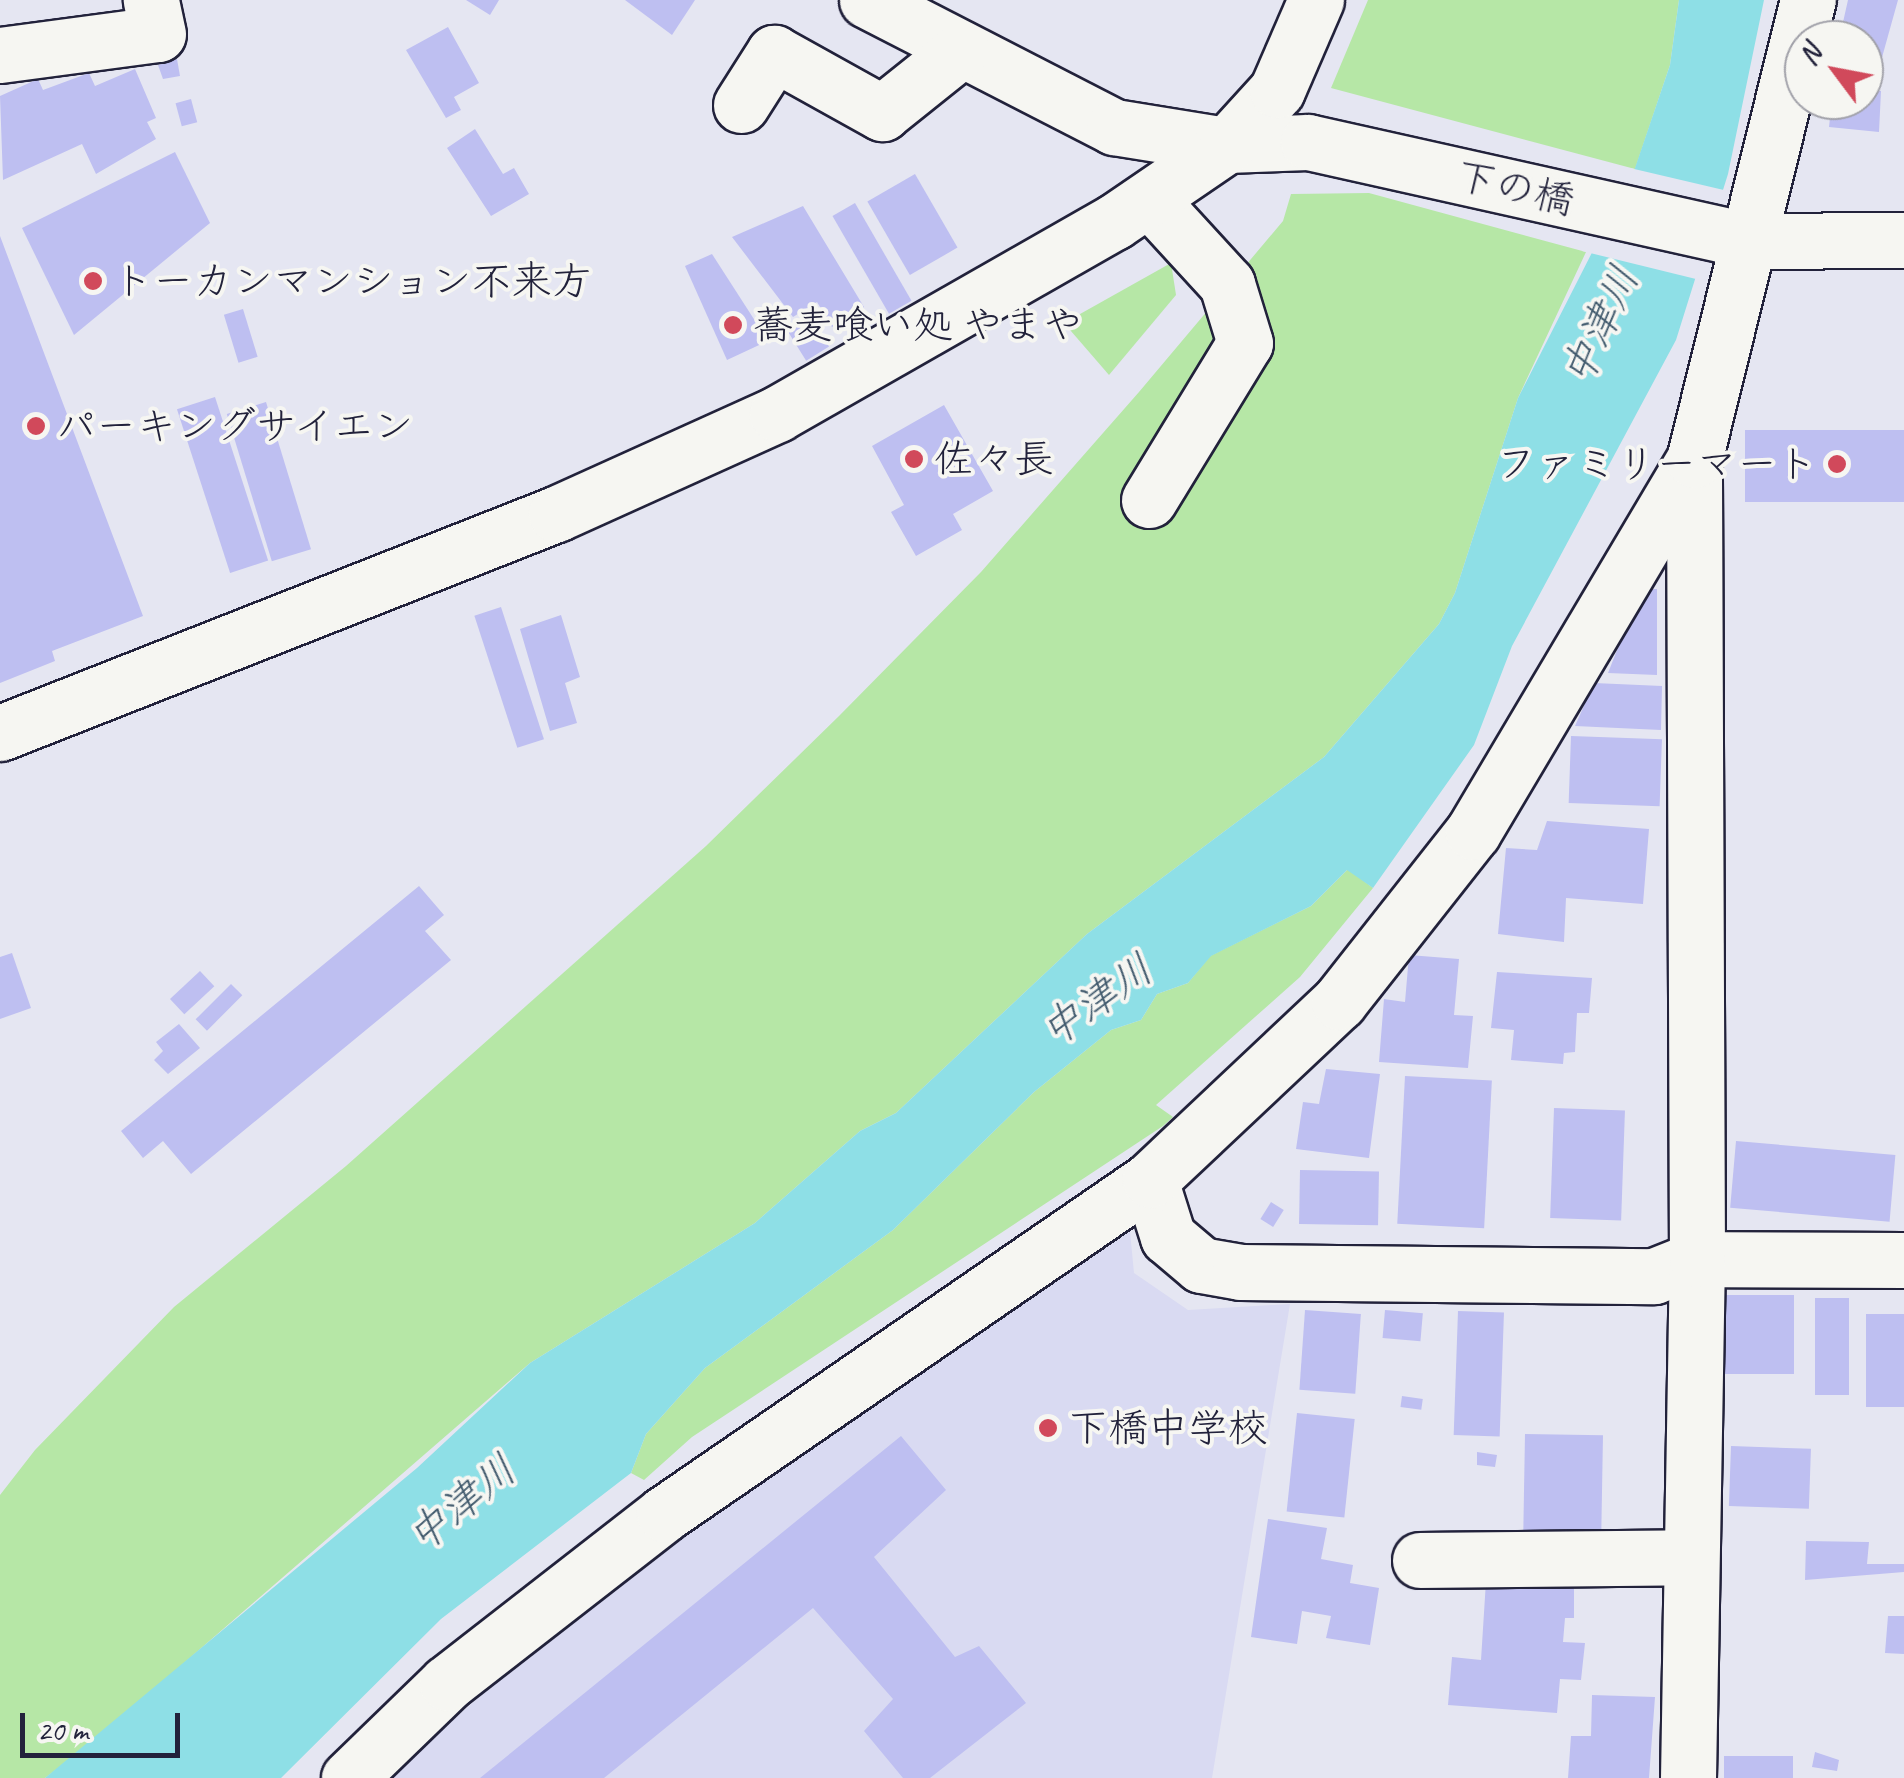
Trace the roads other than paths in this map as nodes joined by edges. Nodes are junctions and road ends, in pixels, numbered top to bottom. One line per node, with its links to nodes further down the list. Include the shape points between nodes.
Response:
1 (152, 0): 6 (street, via 158,34)
2 (867, 0): 5 (street, 下の橋)
3 (1316, 0): 8 (street, via 1277,90)
4 (1808, 0): 10 (street)
5 (962, 48): 7 (street, via 882,113 774,53); 8 (street, 下の橋, via 1114,126)
6 (0, 55)
7 (742, 105)
8 (1228, 145): 9 (street); 10 (street, 下の橋, via 1308,142)
9 (1148, 199): 13 (street, via 1228,284 1245,344); 14 (street, via 777,414 556,514)
10 (1736, 238): 11 (street, 下の橋); 12 (street)
11 (1904, 240)
12 (1694, 460): 15 (street, via 1473,832 1339,1002); 16 (street)
13 (1148, 500)
14 (0, 733)
15 (1150, 1180): 16 (street, via 1168,1237 1201,1265 1240,1272 1654,1276); 20 (street, via 664,1514 447,1683)
16 (1697, 1259): 17 (street); 18 (street)
17 (1904, 1260)
18 (1689, 1557): 19 (street); 21 (street)
19 (1420, 1560)
20 (348, 1778)
21 (1688, 1778)

